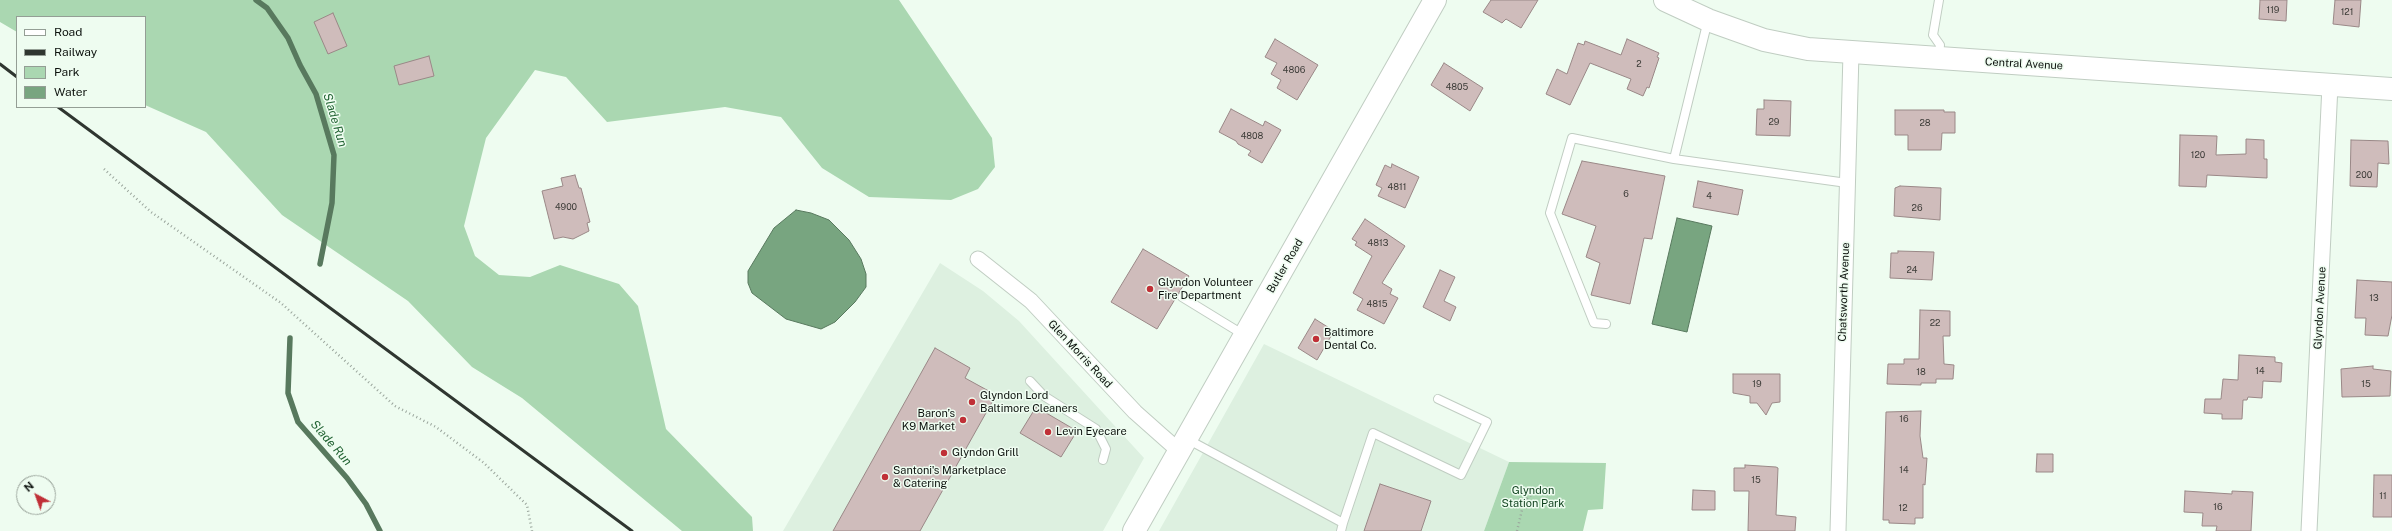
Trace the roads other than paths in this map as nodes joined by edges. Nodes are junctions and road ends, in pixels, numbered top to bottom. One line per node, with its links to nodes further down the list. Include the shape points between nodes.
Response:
1 (1435, 0): 14 (main road, Butler Road)
2 (1665, 0): 4 (main road, Central Avenue)
3 (1939, 0): 6 (lane, via 1933,35 1940,45)
4 (1708, 20): 5 (main road, Central Avenue, via 1764,40 1801,48); 9 (lane)
5 (1851, 53): 6 (main road, Central Avenue); 10 (street, Chatsworth Avenue)
6 (1939, 59): 7 (main road, Central Avenue)
7 (2330, 85): 8 (main road, Central Avenue); 22 (street, Glyndon Avenue)
8 (2392, 89)
9 (1674, 159): 10 (lane); 13 (lane, via 1572,138 1550,213 1594,323)
10 (1847, 183): 21 (street, Chatsworth Avenue)
11 (978, 259): 17 (street, Glen Morris Road, via 1031,301 1135,412)
12 (1182, 297): 14 (lane)
13 (1606, 324)
14 (1245, 336): 17 (main road, Butler Road)
15 (1030, 381): 18 (lane, via 1044,396 1096,429 1106,449)
16 (1438, 399): 19 (lane, via 1487,422 1461,475 1373,433)
17 (1183, 445): 19 (lane); 20 (main road, Butler Road)
18 (1103, 460)
19 (1342, 527)
20 (1134, 531)
21 (1838, 531)
22 (2309, 531)

